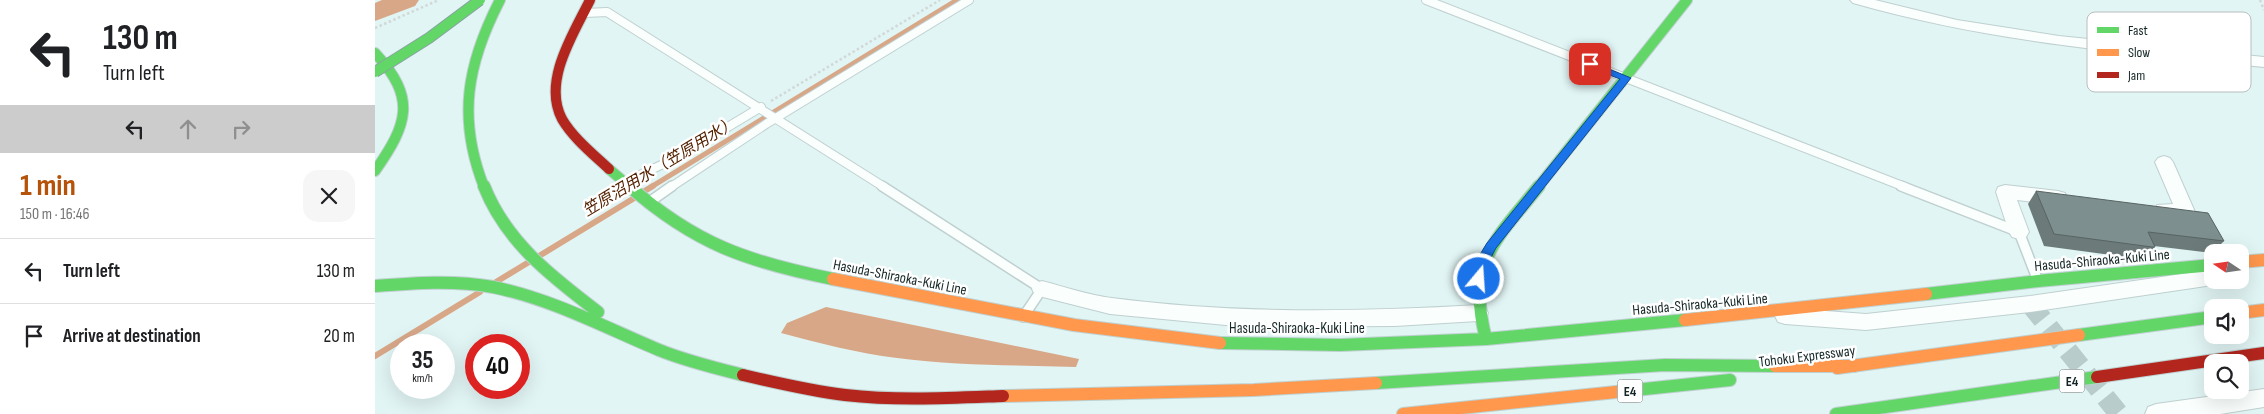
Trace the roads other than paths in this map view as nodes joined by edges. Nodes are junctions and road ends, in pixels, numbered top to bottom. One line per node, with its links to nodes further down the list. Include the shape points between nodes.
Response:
1 (480, 0): 13 (main road, bridge)
2 (500, 0): 37 (main road, via 483,34 469,87 471,141 487,195 522,247 552,276)
3 (590, 0): 8 (main road, Hasuda-Shiraoka-Kuki Line)
4 (969, 0): 16 (lane)
5 (1426, 0): 14 (lane)
6 (1687, 0): 14 (main road)
7 (1857, 0): 9 (street, via 1904,15 2016,35)
8 (584, 13): 15 (lane, via 607,12); 19 (main road, Hasuda-Shiraoka-Kuki Line, via 555,84 559,112 573,133)
9 (2087, 43)
10 (375, 53): 18 (main road, via 394,70 405,103 403,122 394,143)
11 (2251, 61): 12 (street)
12 (2264, 62)
13 (375, 72)
14 (1626, 78): 23 (lane); 33 (main road, via 1491,246 1481,265 1476,293)
15 (761, 108): 16 (lane); 19 (lane, via 708,140)
16 (777, 118): 21 (lane); 30 (lane)
17 (2164, 162): 22 (street, via 2186,212)
18 (375, 171)
19 (625, 182): 21 (main road, Hasuda-Shiraoka-Kuki Line)
20 (2072, 199): 23 (street, via 2005,192)
21 (648, 203): 35 (main road, Hasuda-Shiraoka-Kuki Line, via 681,227 722,248 793,270)
22 (2148, 208)
23 (2019, 232): 28 (lane)
24 (2264, 260): 25 (main road)
25 (2249, 261)
26 (2204, 266): 28 (main road, Hasuda-Shiraoka-Kuki Line)
27 (2204, 278): 34 (street, via 2030,304 1866,322)
28 (2038, 281): 34 (main road, Hasuda-Shiraoka-Kuki Line)
29 (375, 286): 37 (main road, via 409,283 492,288 591,318)
30 (1043, 288): 33 (street, via 1110,306 1247,318 1387,318); 35 (lane)
31 (2264, 310): 32 (main road)
32 (2249, 312)
33 (1478, 313): 38 (main road)
34 (1765, 314): 38 (main road, Hasuda-Shiraoka-Kuki Line)
35 (1023, 317): 38 (main road, Hasuda-Shiraoka-Kuki Line, via 1151,338 1241,345)
36 (2204, 318): 40 (main road, Tohoku Expressway / E4)
37 (631, 337): 40 (main road, via 699,364 753,378 846,395 905,399 1253,390 1665,365)
38 (1486, 339)
39 (2264, 354): 42 (main road, E4)
40 (1855, 366): 43 (main road, Tohoku Expressway / E4)
41 (2264, 398): 46 (street)
42 (1881, 408): 44 (main road, E4); 45 (main road)
43 (1403, 414)
44 (1836, 414)
45 (1858, 414)
46 (2156, 414)

